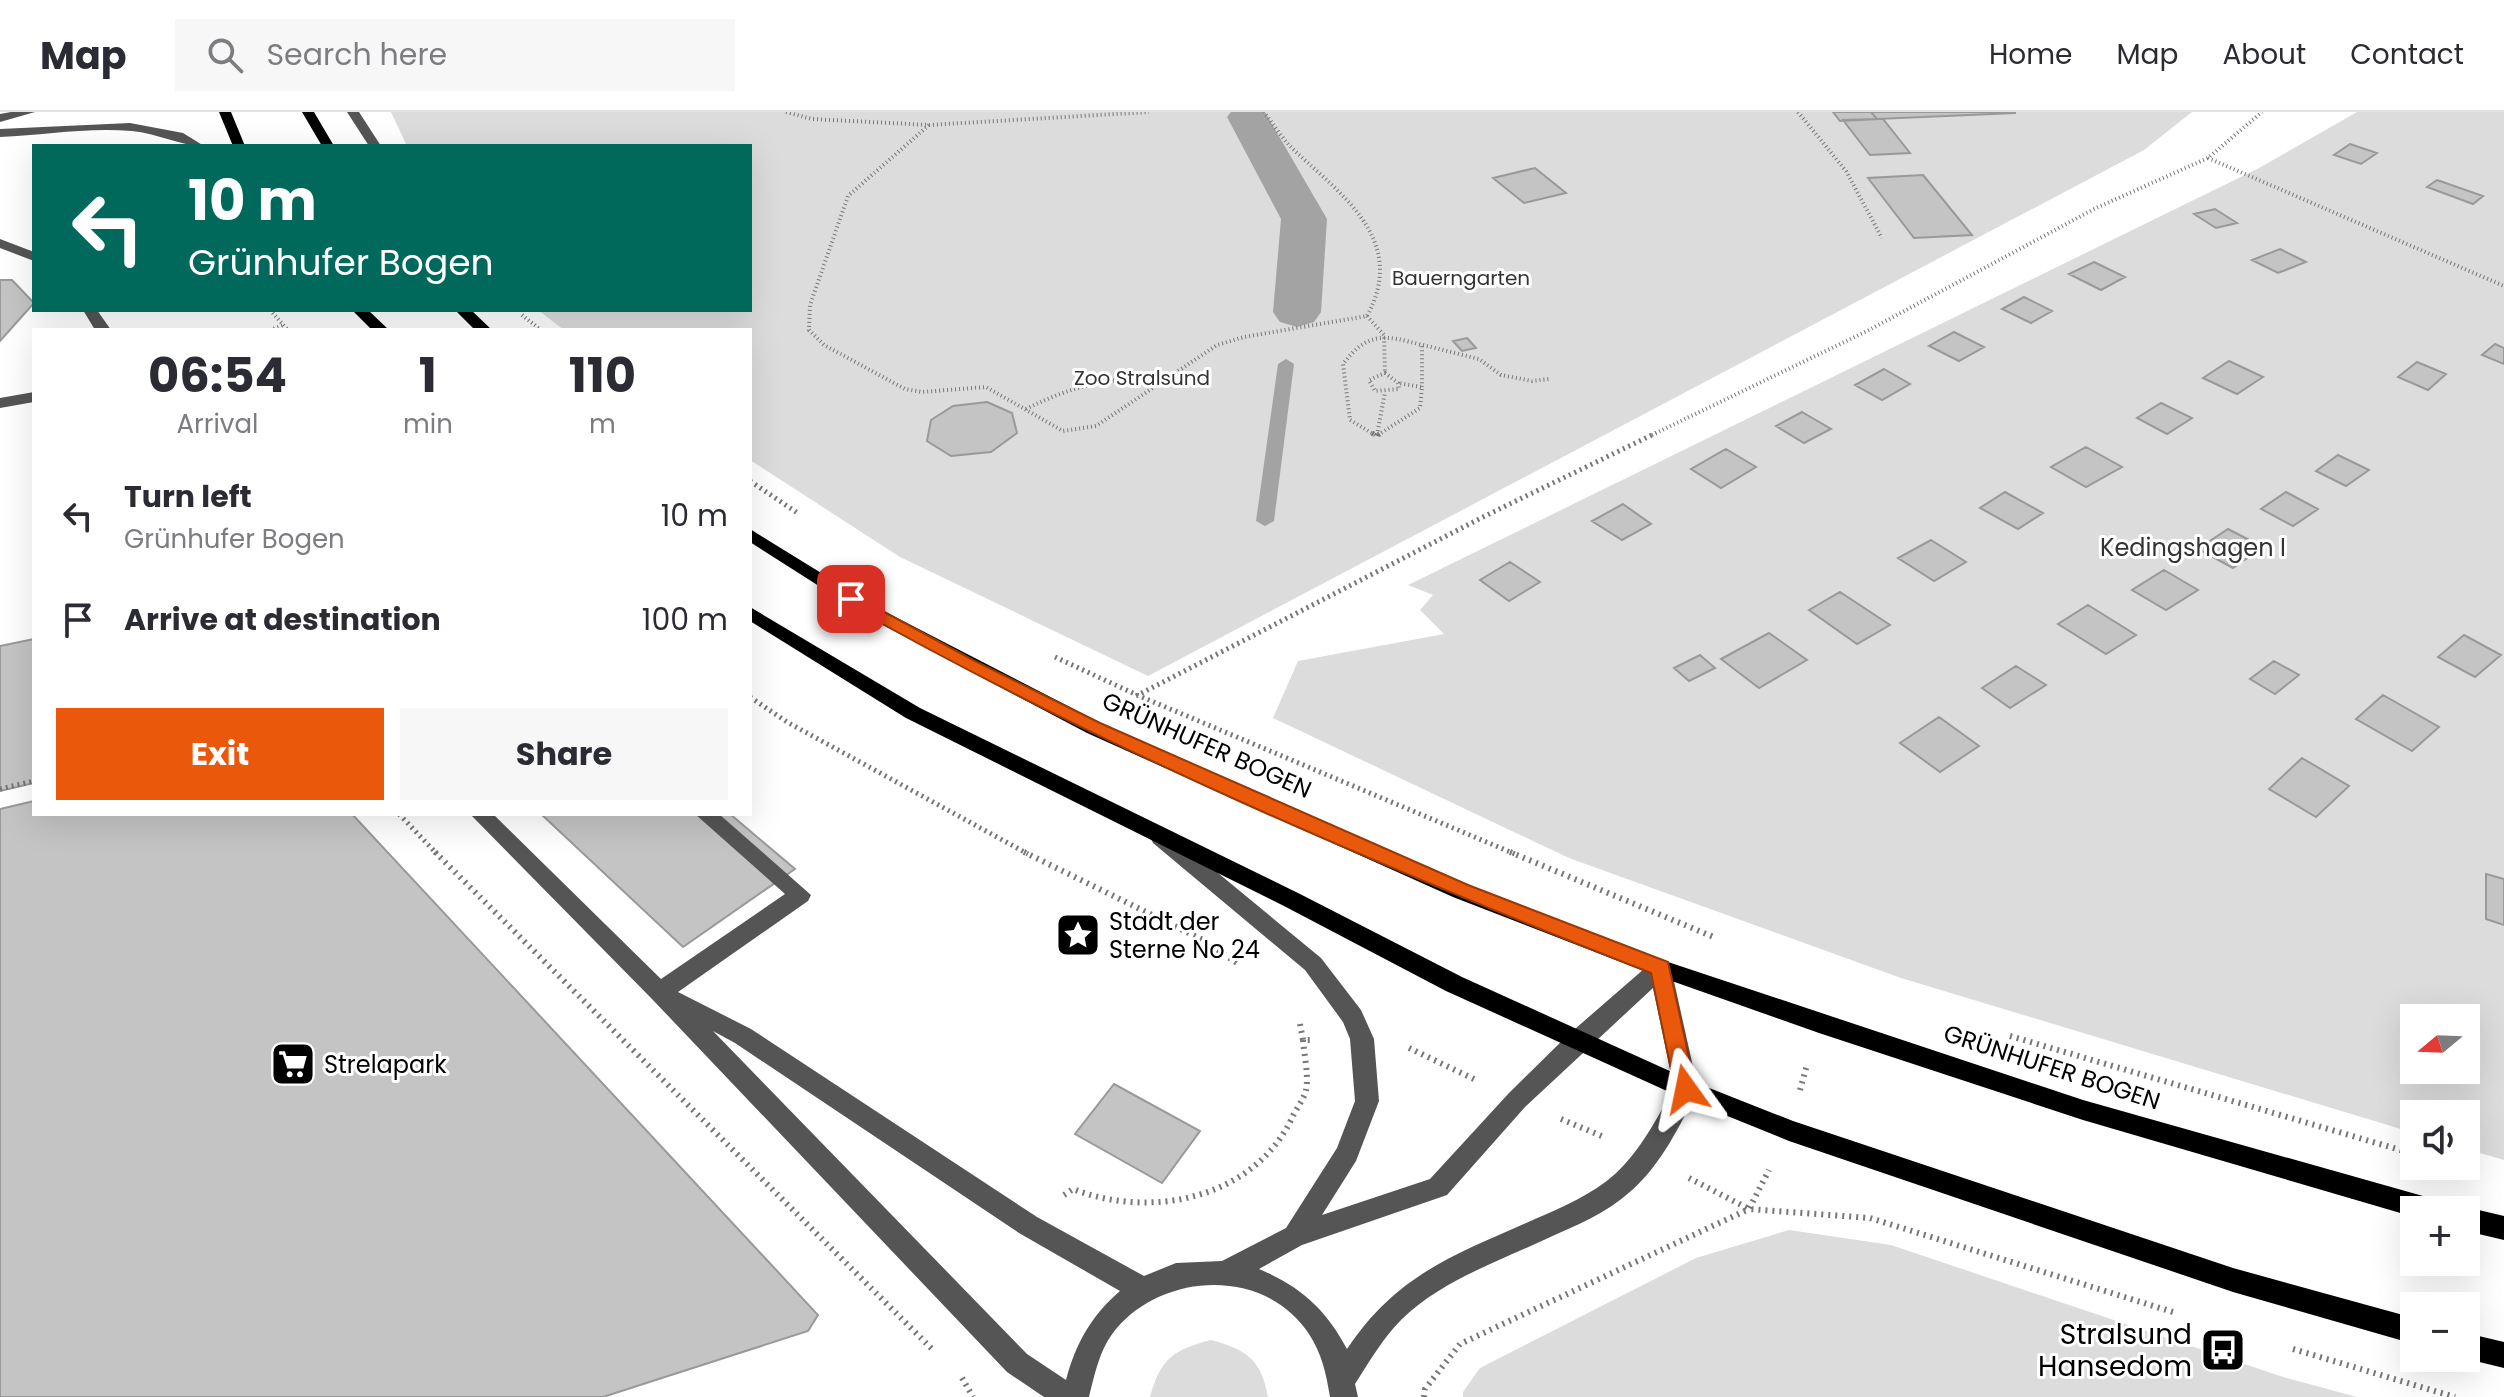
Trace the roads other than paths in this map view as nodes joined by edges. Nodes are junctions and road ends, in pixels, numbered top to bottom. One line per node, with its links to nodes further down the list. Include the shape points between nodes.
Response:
1 (29, 112): 5 (street)
2 (225, 112): 8 (main road)
3 (308, 112): 9 (main road)
4 (353, 112): 10 (street)
5 (1, 114)
6 (0, 133): 7 (street, via 123,126 173,133)
7 (194, 144)
8 (238, 144)
9 (327, 144)
10 (374, 144)
11 (0, 243): 12 (street)
12 (32, 256)
13 (361, 312): 15 (main road)
14 (464, 312): 16 (main road)
15 (379, 328)
16 (482, 328)
17 (32, 397): 18 (street)
18 (0, 403)
19 (752, 535): 24 (main road, GRÜNHUFER BOGEN, via 872,612 1094,728 1461,891)
20 (752, 614): 23 (main road, via 913,713)
21 (482, 816): 25 (street)
22 (707, 816): 25 (street, via 800,895)
23 (1157, 835): 26 (main road); 31 (street, via 1313,964 1353,1017 1362,1039 1367,1101 1347,1153)
24 (1660, 968): 26 (street); 27 (street); 28 (main road, GRÜNHUFER BOGEN, via 2083,1110)
25 (660, 992): 33 (street, via 743,1036 1028,1225); 38 (street, via 1017,1363)
26 (1576, 1042): 27 (main road); 31 (street, via 1438,1187)
27 (1686, 1089): 34 (main road, via 1789,1130 2203,1270); 37 (street, via 1647,1156 1612,1192 1430,1284 1395,1309 1372,1335)
28 (2400, 1201)
29 (2480, 1222): 30 (main road)
30 (2504, 1228)
31 (1295, 1236): 32 (street)
32 (1229, 1271): 33 (street, via 1184,1274); 37 (street, via 1268,1283 1303,1306 1329,1338)
33 (1142, 1289): 39 (street, via 1108,1318 1085,1356)
34 (2400, 1327)
35 (2480, 1349): 36 (main road)
36 (2504, 1355)
37 (1344, 1388)
38 (1068, 1397)
39 (1075, 1397)

